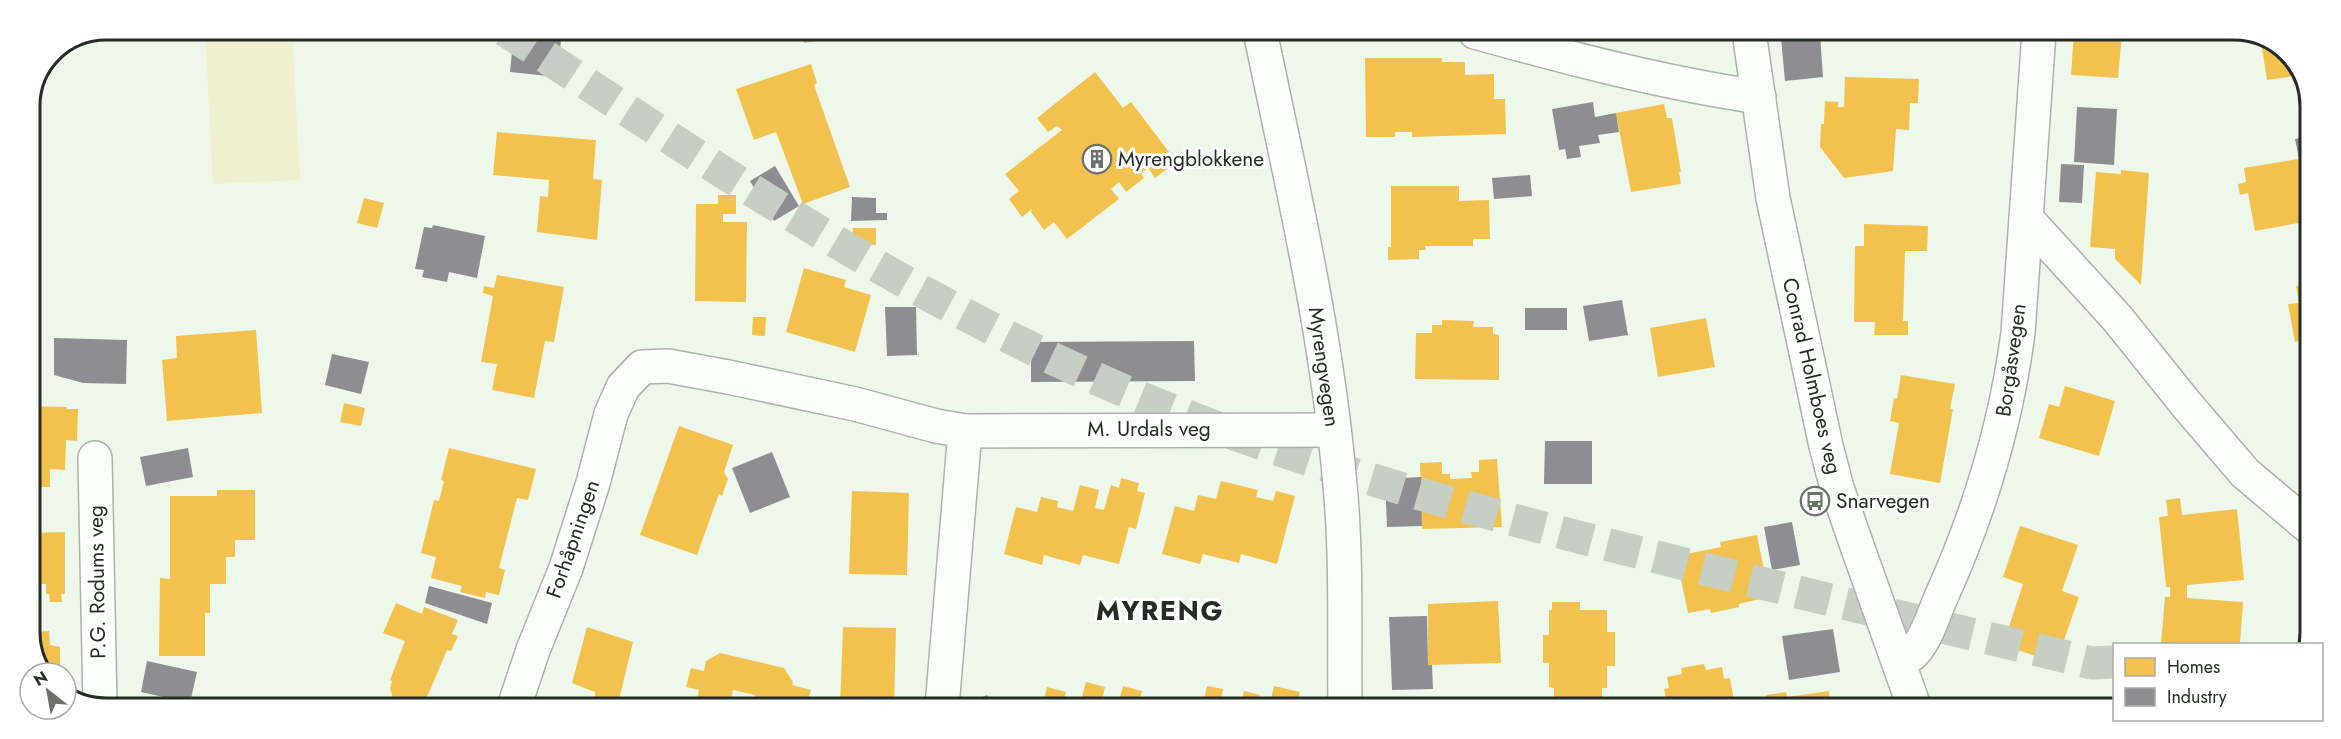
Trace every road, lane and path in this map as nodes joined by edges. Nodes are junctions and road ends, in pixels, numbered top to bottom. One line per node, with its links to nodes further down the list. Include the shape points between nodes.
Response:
1 (1262, 40): 9 (street, Myrengvegen, via 1315,302)
2 (1506, 40): 5 (street, via 1623,70)
3 (1750, 40): 5 (street, Conrad Holmboes veg)
4 (2038, 40): 6 (street, Borgåsvegen)
5 (1759, 97): 12 (street, Conrad Holmboes veg, via 1773,198 1826,446)
6 (2026, 218): 11 (street, via 2117,318 2245,473); 12 (street, Borgåsvegen, via 2012,381 1995,454 1961,552 1929,623 1914,652)
7 (633, 374): 8 (street, M. Urdals veg, via 642,367 668,366); 14 (street, Forhåpningen, via 611,414 566,568)
8 (965, 430): 9 (street, M. Urdals veg); 15 (street)
9 (1334, 430): 16 (street, Myrengvegen, via 1344,549)
10 (95, 458): 13 (street, P.G. Rodums veg)
11 (2301, 520)
12 (1899, 663): 17 (street, Conrad Holmboes veg)
13 (100, 698)
14 (517, 698)
15 (943, 698)
16 (1345, 698)
17 (1911, 698)

